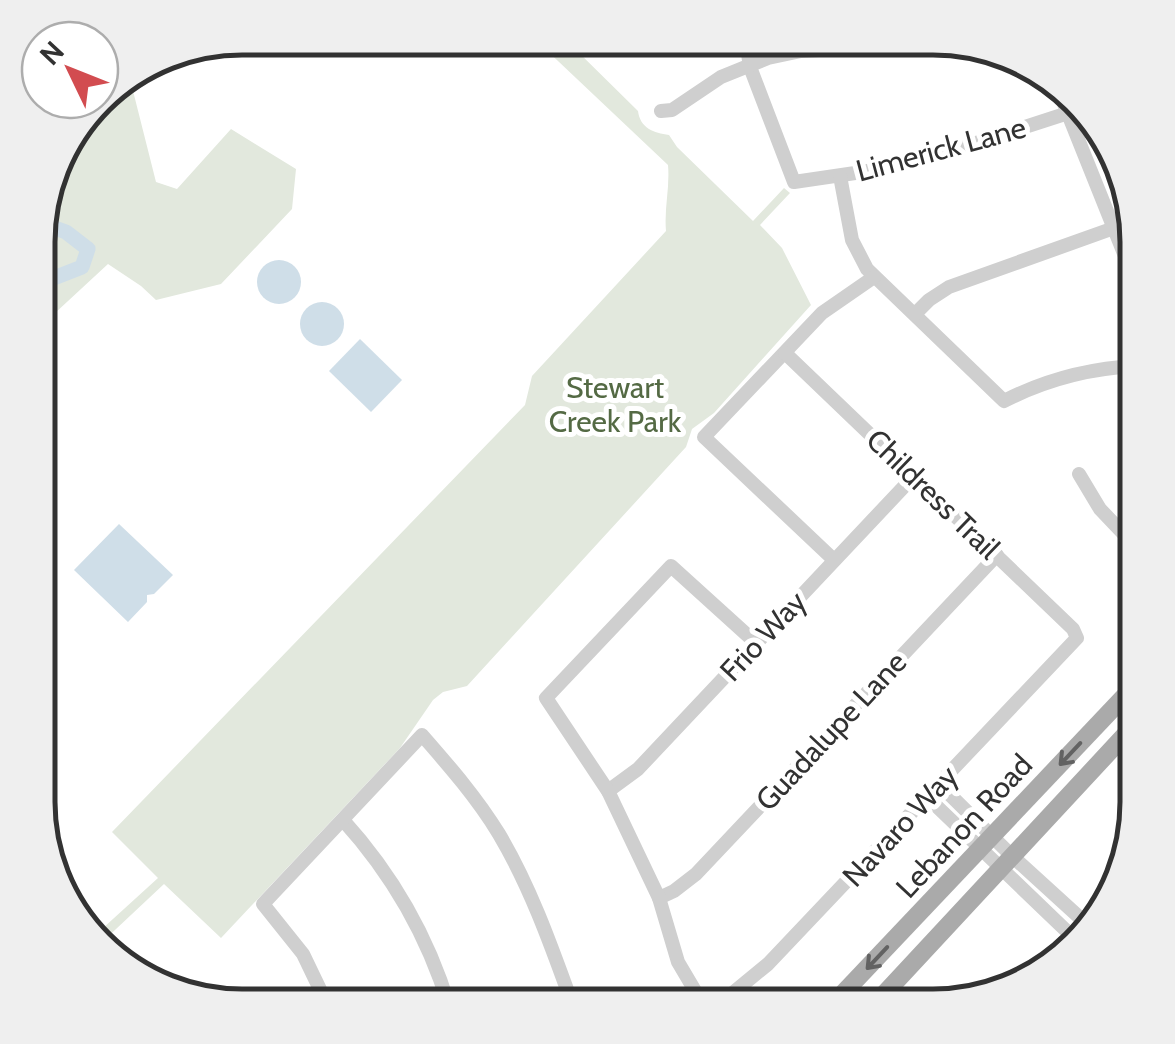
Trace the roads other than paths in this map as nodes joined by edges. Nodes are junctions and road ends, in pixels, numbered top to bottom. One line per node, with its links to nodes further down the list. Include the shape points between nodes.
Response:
1 (748, 55): 3 (street)
2 (782, 55): 3 (street)
3 (750, 67): 4 (street); 6 (street, Limerick Lane, via 794,182)
4 (661, 111)
5 (1068, 113): 6 (street, Limerick Lane, via 948,153); 8 (street)
6 (840, 176): 10 (street, via 852,240)
7 (1119, 225): 8 (street)
8 (1114, 228): 9 (street); 11 (street, via 949,287)
9 (1120, 243)
10 (874, 277): 11 (street); 12 (street, via 833,304)
11 (915, 314): 13 (street, via 1004,401)
12 (785, 352): 15 (street, Childress Trail); 18 (street, via 704,437)
13 (1120, 367)
14 (1080, 474): 16 (street, via 1100,509)
15 (914, 476): 17 (street, Childress Trail); 18 (street, Frio Way)
16 (1120, 526)
17 (997, 555): 19 (street, Childress Trail); 30 (street, Guadalupe Lane, via 696,874)
18 (834, 560): 20 (street, Frio Way)
19 (1077, 638): 23 (street, Navaro Way)
20 (756, 643): 24 (street, Frio Way); 24 (street, via 671,566 546,698)
21 (1120, 702): 27 (main road, Lebanon Road, one-way to 27)
22 (1120, 741): 28 (main road, Lebanon Road)
23 (939, 784): 25 (street, Navaro Way); 27 (street)
24 (608, 791): 30 (street)
25 (927, 798): 27 (street); 38 (street, Navaro Way)
26 (343, 820): 34 (street, via 262,904 303,954); 35 (street, via 403,899); 36 (street, via 422,735 506,847)
27 (986, 842): 28 (street); 39 (main road, Lebanon Road, one-way to 39)
28 (1007, 863): 29 (street); 31 (street); 40 (main road, Lebanon Road)
29 (1054, 894): 31 (street); 32 (street)
30 (659, 898): 37 (street, via 678,962)
31 (1041, 908): 33 (street)
32 (1080, 918)
33 (1067, 932)
34 (320, 989)
35 (443, 989)
36 (567, 989)
37 (694, 989)
38 (737, 989)
39 (847, 989)
40 (889, 989)

